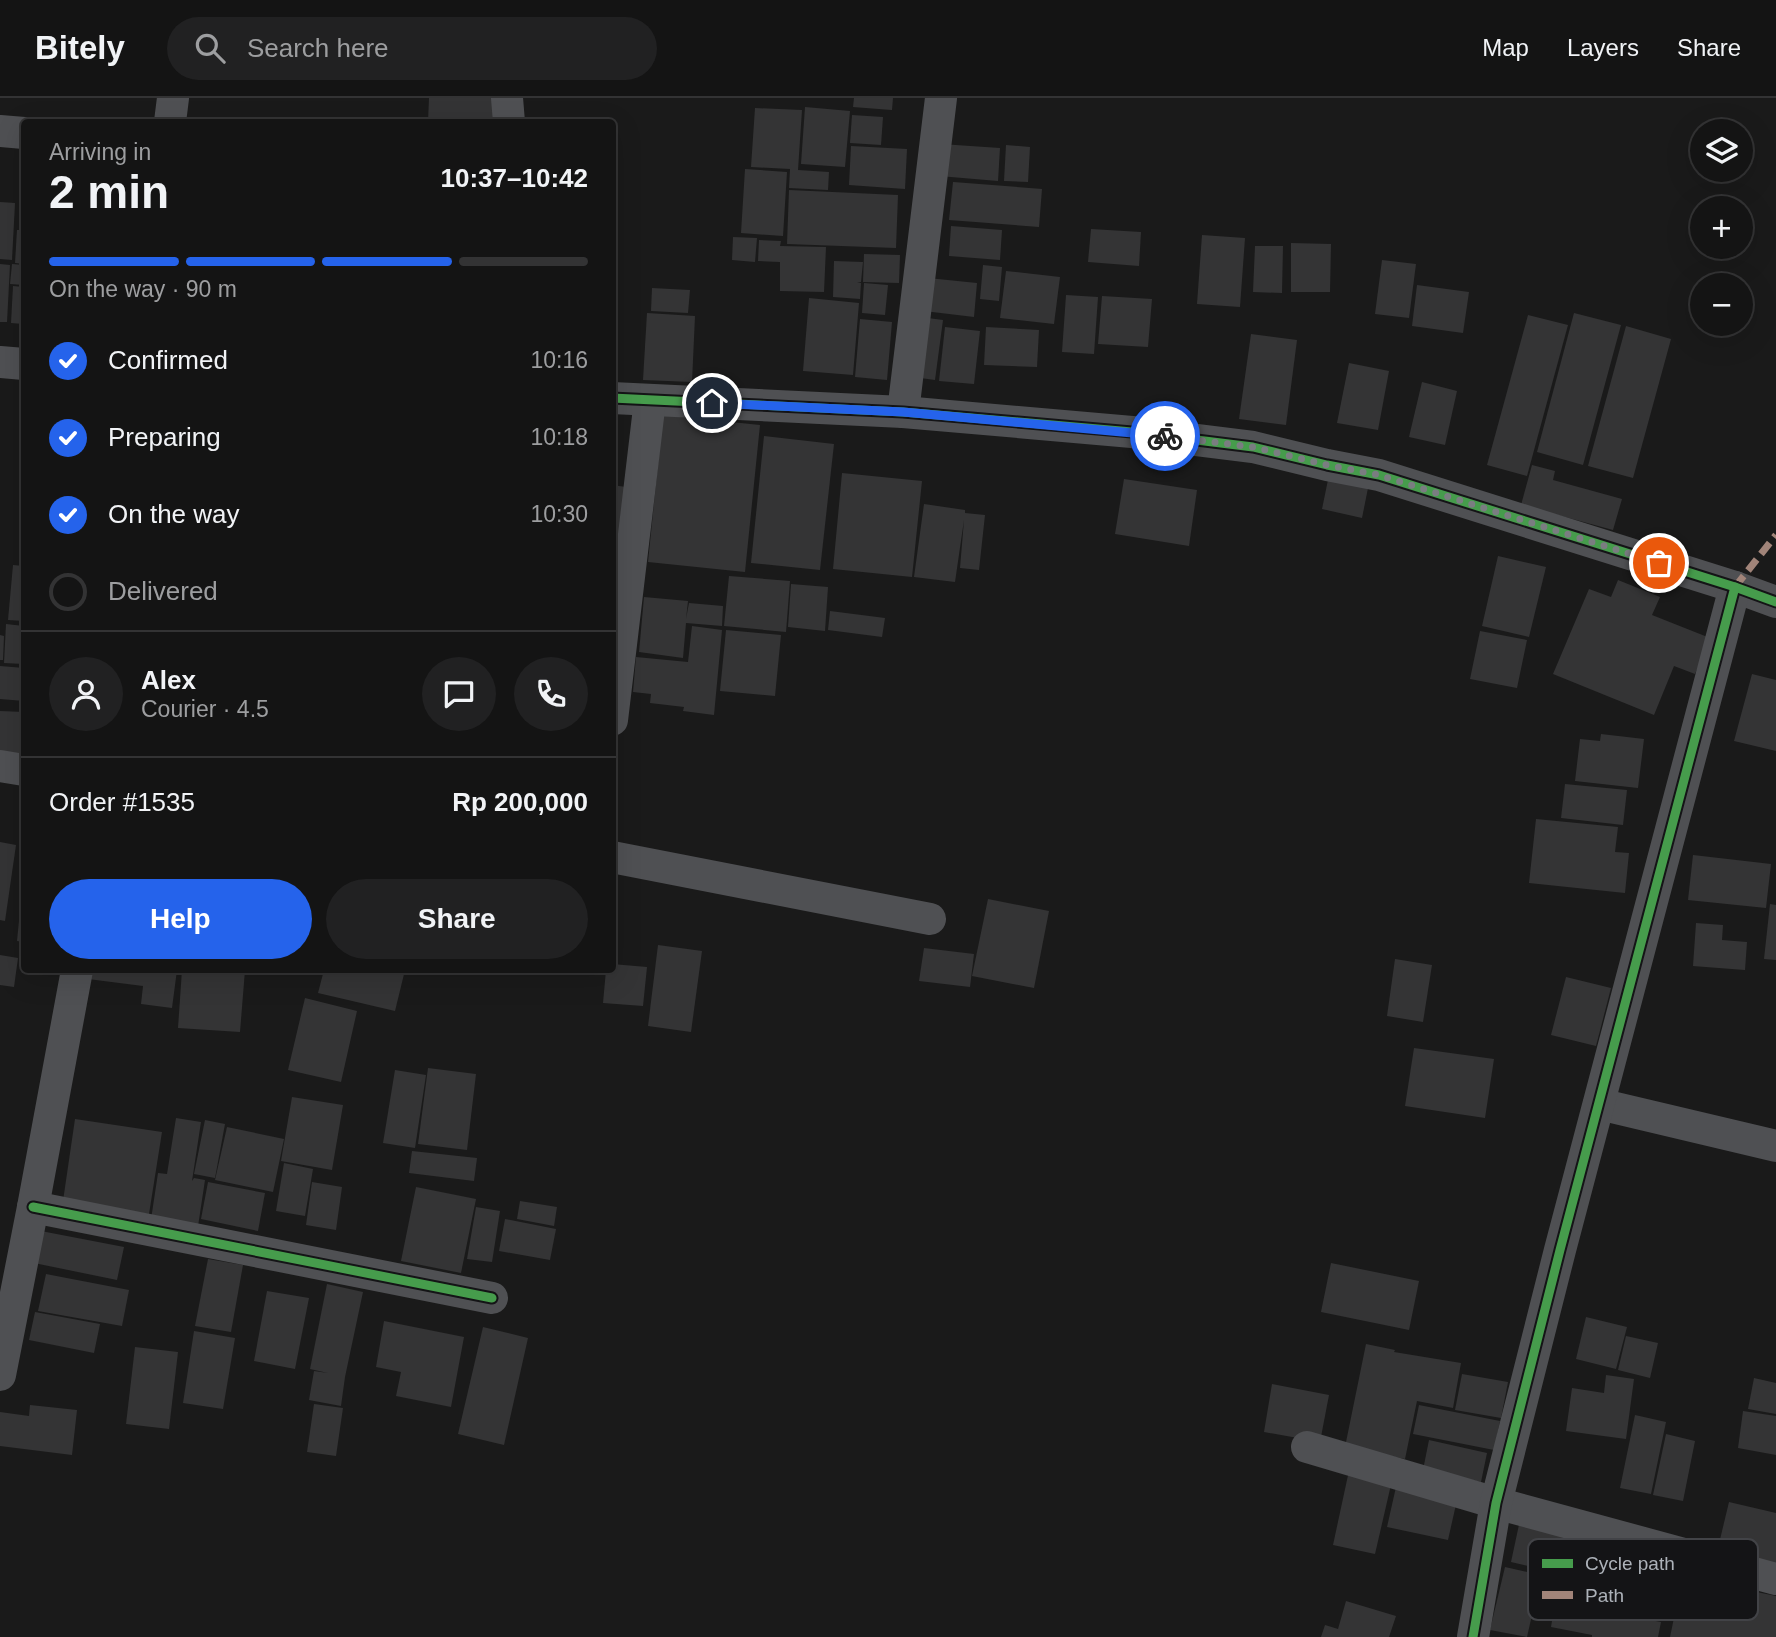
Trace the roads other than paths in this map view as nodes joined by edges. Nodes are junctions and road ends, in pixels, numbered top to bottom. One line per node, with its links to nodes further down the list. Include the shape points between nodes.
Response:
1 (173, 98): 4 (street)
2 (507, 98): 5 (street)
3 (941, 98): 12 (street)
4 (170, 119)
5 (509, 119)
6 (0, 131): 7 (street)
7 (21, 133)
8 (0, 362): 9 (street)
9 (21, 364)
10 (616, 398): 11 (street)
11 (650, 400): 12 (street); 15 (street)
12 (903, 412): 13 (street, via 1253,447 1379,475)
13 (1735, 587): 14 (street); 21 (street)
14 (1776, 602)
15 (616, 686)
16 (0, 766): 17 (street)
17 (21, 770)
18 (616, 858): 19 (street)
19 (930, 919)
20 (76, 973): 23 (street)
21 (1599, 1104): 22 (street); 28 (street)
22 (1776, 1146)
23 (33, 1207): 24 (street); 25 (street)
24 (11, 1257): 26 (street)
25 (492, 1298)
26 (0, 1375)
27 (1307, 1447): 28 (street)
28 (1496, 1503): 29 (street); 32 (street)
29 (1629, 1539)
30 (1758, 1574): 31 (street)
31 (1776, 1579)
32 (1473, 1637)

